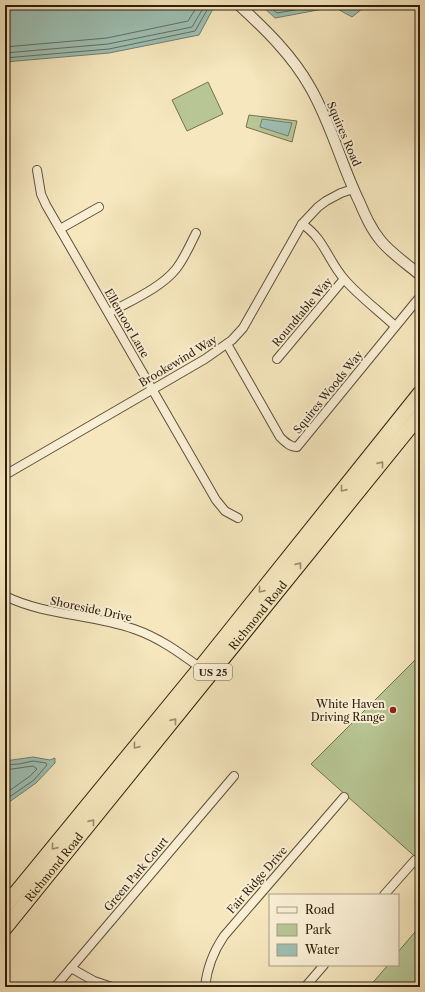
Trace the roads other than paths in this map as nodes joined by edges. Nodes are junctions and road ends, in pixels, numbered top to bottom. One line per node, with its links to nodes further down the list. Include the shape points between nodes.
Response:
1 (239, 5): 3 (street, Squires Road, via 270,34 304,77 319,106)
2 (36, 170): 6 (street, Ellemoor Lane, via 41,194)
3 (353, 189): 5 (street, Brookewind Way, via 326,201); 8 (street, Squires Road, via 381,241)
4 (99, 207): 6 (street)
5 (302, 224): 9 (street, via 319,238); 13 (street, Brookewind Way, via 247,321)
6 (60, 229): 11 (street, Ellemoor Lane)
7 (196, 233): 11 (street, via 171,275)
8 (420, 275)
9 (344, 279): 12 (street); 14 (street, Roundtable Way)
10 (418, 299): 12 (street, Squires Woods Way)
11 (109, 313): 15 (street, Ellemoor Lane)
12 (395, 326): 13 (street, Squires Woods Way, via 297,447 280,437)
13 (227, 344): 15 (street, Brookewind Way)
14 (277, 359)
15 (153, 389): 18 (street, Brookewind Way); 19 (street, Ellemoor Lane, via 216,500 225,511)
16 (420, 393): 21 (highway, Richmond Road / US 25, one-way to 21)
17 (420, 415): 21 (highway, Richmond Road / US 25, one-way to 17)
18 (5, 475)
19 (238, 518)
20 (5, 596): 21 (street, Shoreside Drive, via 43,610 134,628 161,640)
21 (205, 672): 26 (highway, Richmond Road / US 25, one-way to 26); 27 (highway, Richmond Road / US 25, one-way to 21)
22 (234, 776): 29 (street, Green Park Court)
23 (344, 797): 32 (street, Fair Ridge Drive, via 224,936 210,963)
24 (415, 860): 25 (street)
25 (385, 894)
26 (5, 906)
27 (5, 928)
28 (323, 966): 33 (street)
29 (71, 968): 30 (street, Green Park Court); 31 (street, via 94,981)
30 (55, 987)
31 (112, 987)
32 (205, 987)
33 (305, 987)

